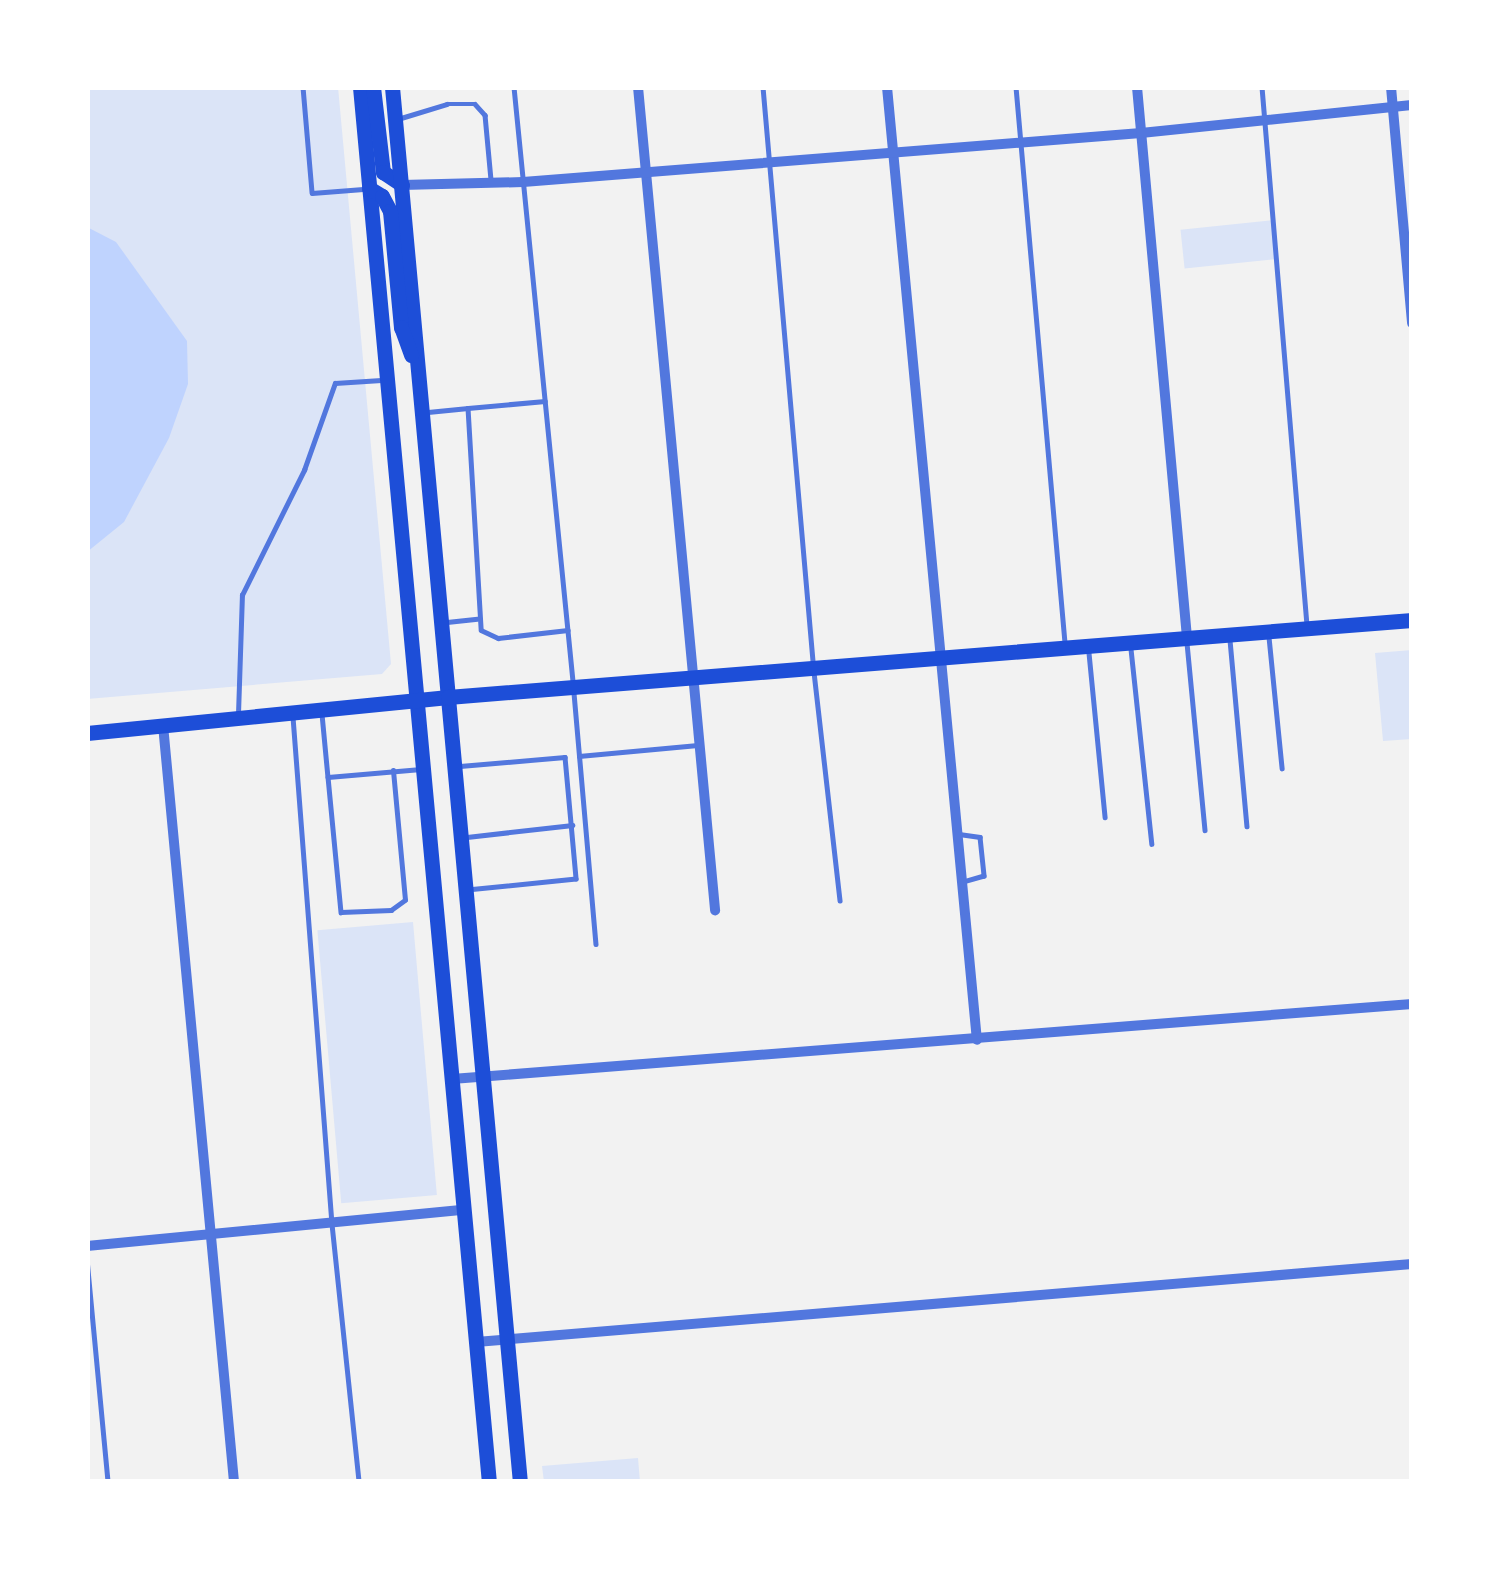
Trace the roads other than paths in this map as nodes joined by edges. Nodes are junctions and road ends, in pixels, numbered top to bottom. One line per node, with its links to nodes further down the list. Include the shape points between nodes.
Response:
1 (303, 87): 25 (lane, via 312,193)
2 (360, 87): 25 (main road)
3 (373, 87): 24 (main road, via 383,172)
4 (392, 87): 15 (main road)
5 (514, 87): 22 (lane)
6 (638, 87): 21 (street)
7 (763, 87): 20 (lane)
8 (887, 87): 19 (street)
9 (1016, 87): 18 (lane)
10 (1137, 87): 17 (street)
11 (1262, 87): 16 (lane)
12 (1390, 87): 14 (street)
13 (1412, 105): 14 (street)
14 (1392, 106): 16 (street); 26 (street)
15 (395, 120): 23 (lane, via 476,104); 24 (main road)
16 (1264, 120): 17 (street); 35 (lane)
17 (1141, 133): 18 (street); 39 (street)
18 (1021, 142): 19 (street); 42 (lane)
19 (893, 152): 20 (street); 43 (street)
20 (769, 162): 21 (street); 44 (lane)
21 (645, 172): 22 (street); 45 (street)
22 (523, 182): 23 (street); 29 (lane)
23 (491, 183): 24 (street)
24 (402, 185): 27 (main road)
25 (369, 188): 27 (main road, via 390,212 401,327); 28 (main road)
26 (1412, 323)
27 (418, 374): 31 (main road)
28 (386, 379): 48 (main road); 51 (lane, via 335,383 304,470 242,595)
29 (545, 401): 30 (lane); 36 (lane)
30 (468, 408): 31 (lane); 32 (lane)
31 (422, 412): 34 (main road)
32 (477, 619): 34 (lane); 36 (lane, via 498,638)
33 (1412, 620): 35 (main road)
34 (441, 622): 47 (main road)
35 (1307, 628): 37 (main road)
36 (568, 630): 46 (lane)
37 (1269, 631): 38 (main road); 57 (lane)
38 (1230, 634): 39 (main road); 63 (lane)
39 (1187, 638): 40 (main road); 64 (lane)
40 (1131, 643): 41 (main road); 67 (lane)
41 (1088, 647): 42 (main road); 61 (lane)
42 (1065, 650): 43 (main road)
43 (939, 661): 44 (main road); 65 (street)
44 (813, 669): 45 (main road); 70 (lane)
45 (689, 677): 46 (main road); 54 (street)
46 (573, 689): 47 (main road); 55 (lane)
47 (448, 697): 48 (main road); 56 (main road)
48 (416, 700): 49 (main road); 58 (main road)
49 (321, 709): 50 (main road); 60 (lane)
50 (292, 711): 51 (main road); 78 (lane)
51 (238, 717): 52 (main road)
52 (163, 725): 53 (main road); 79 (street)
53 (87, 733)
54 (697, 745): 55 (lane); 71 (street)
55 (579, 756): 72 (lane)
56 (454, 767): 62 (lane, via 565,757); 66 (main road)
57 (1282, 767)
58 (422, 769): 59 (lane); 76 (main road)
59 (393, 771): 60 (lane); 60 (lane, via 405,900 392,910 341,912)
60 (328, 777)
61 (1105, 817)
62 (572, 825): 66 (lane); 69 (lane, via 576,879)
63 (1247, 826)
64 (1205, 830)
65 (956, 834): 68 (street); 68 (lane, via 980,837 984,875)
66 (461, 838): 69 (main road)
67 (1152, 844)
68 (961, 882): 74 (street)
69 (466, 890): 75 (main road)
70 (840, 901)
71 (716, 910)
72 (596, 944)
73 (1412, 1004): 74 (street)
74 (976, 1040): 75 (street)
75 (483, 1077): 76 (street); 83 (main road)
76 (452, 1079): 77 (main road)
77 (464, 1210): 78 (street); 84 (main road)
78 (332, 1224): 79 (street); 87 (lane)
79 (210, 1237): 80 (street); 86 (street)
80 (87, 1246)
81 (87, 1259): 85 (lane)
82 (1412, 1264): 83 (street)
83 (508, 1340): 84 (street); 89 (main road)
84 (476, 1342): 88 (main road)
85 (108, 1482)
86 (234, 1482)
87 (358, 1482)
88 (489, 1482)
89 (520, 1482)

